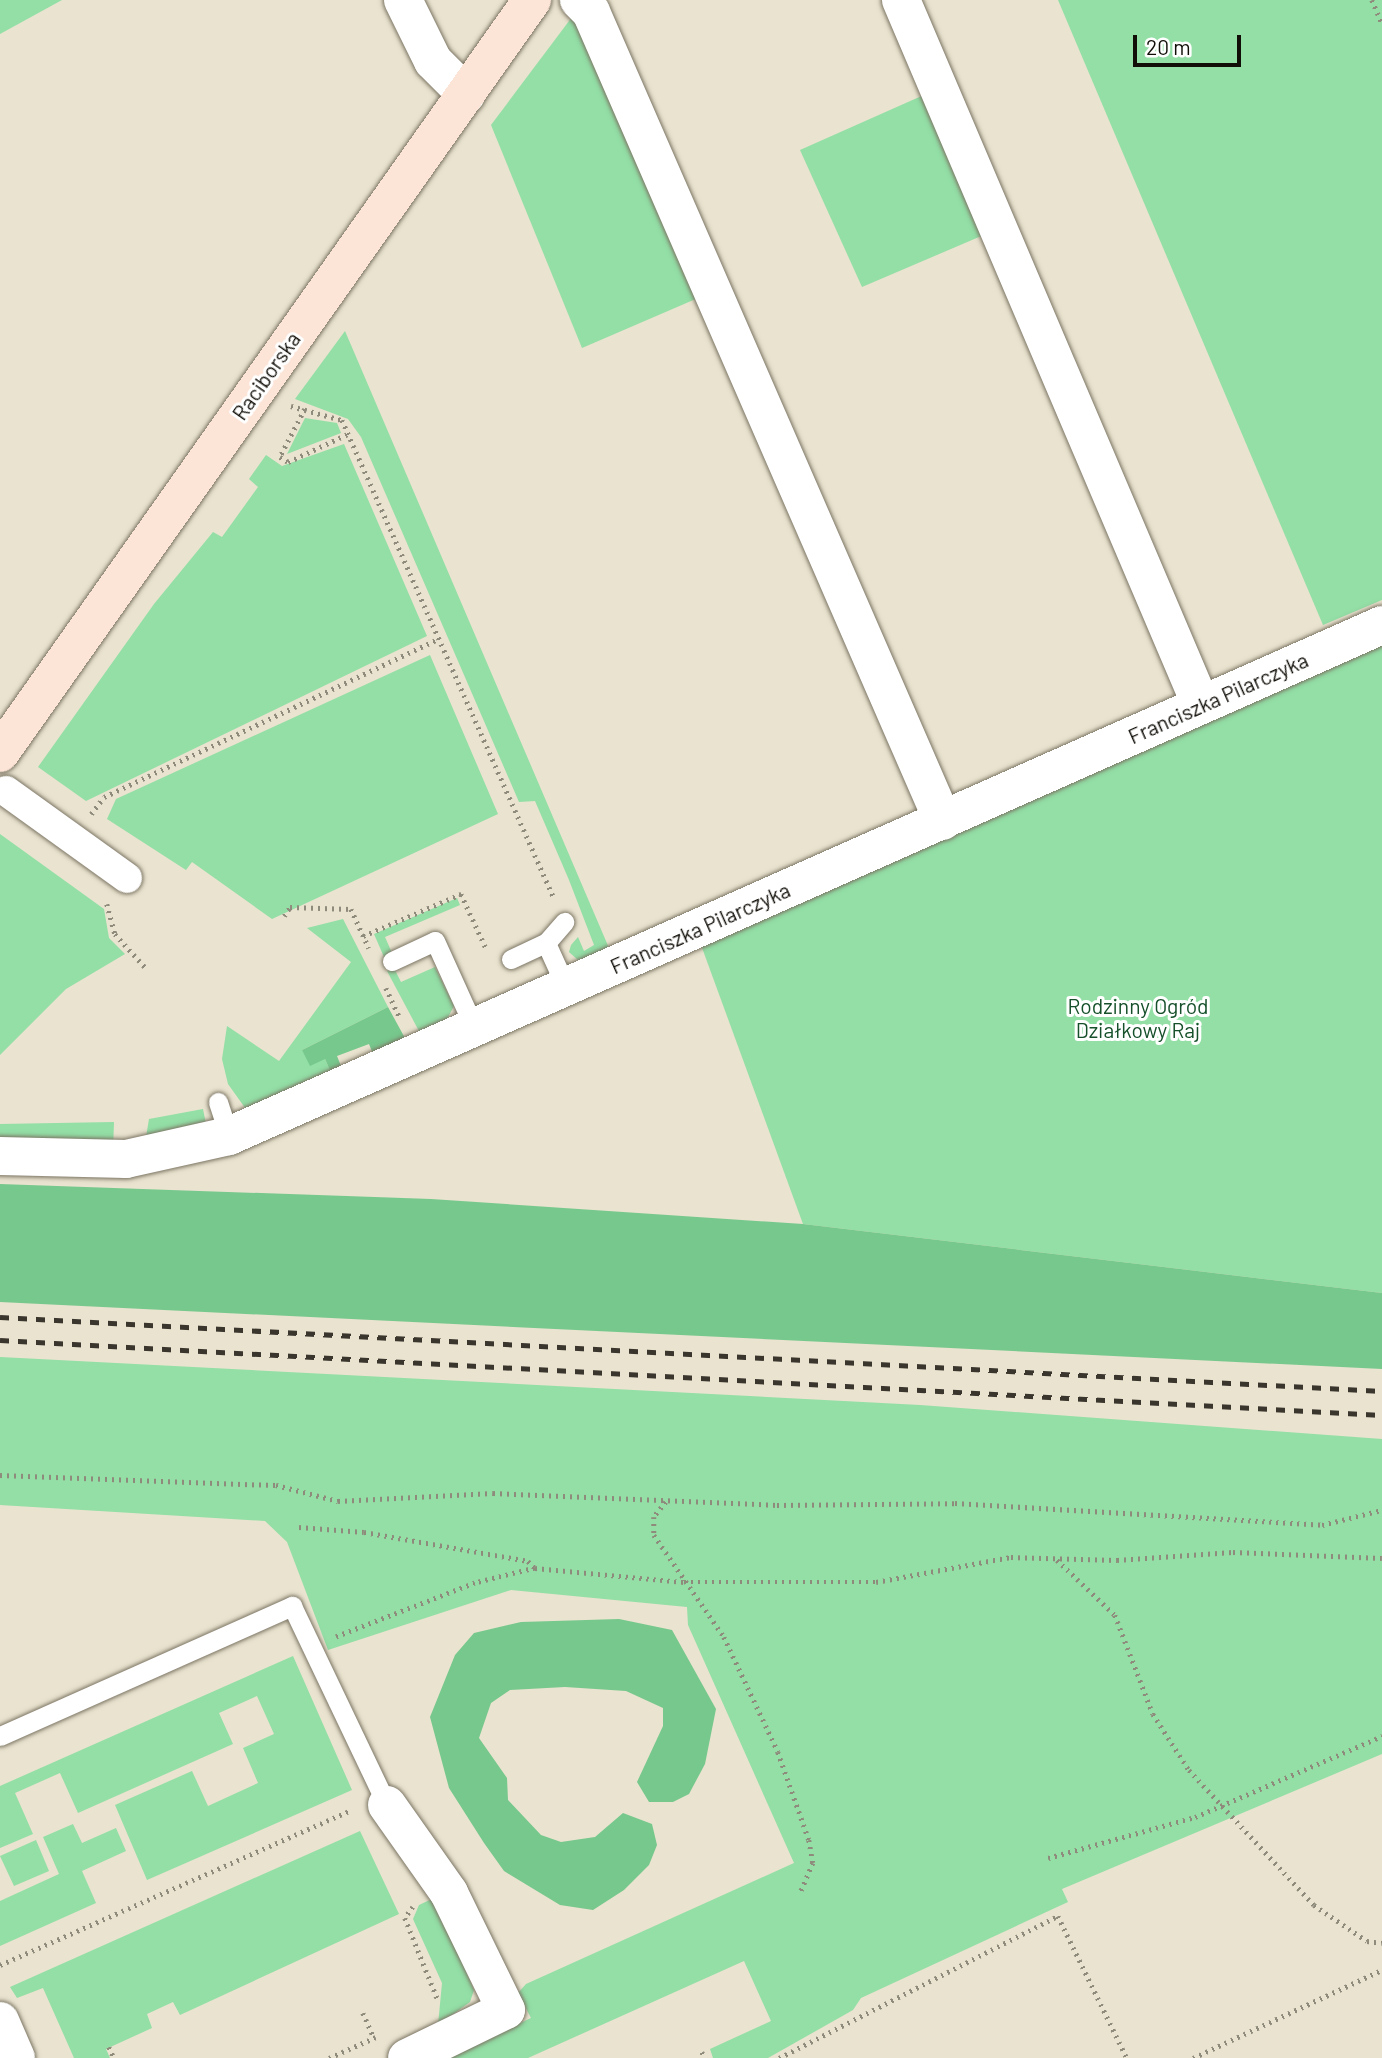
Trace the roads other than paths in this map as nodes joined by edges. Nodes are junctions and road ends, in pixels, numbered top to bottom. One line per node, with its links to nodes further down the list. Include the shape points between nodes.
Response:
1 (404, 0): 5 (street, via 433,61)
2 (532, 0): 5 (main road, Raciborska)
3 (579, 0): 10 (street, via 591,12)
4 (901, 0): 7 (street)
5 (466, 94): 8 (main road, Raciborska)
6 (1382, 625): 7 (street, Franciszka Pilarczyka)
7 (1202, 705): 10 (street, Franciszka Pilarczyka)
8 (0, 753)
9 (6, 791): 11 (street)
10 (943, 821): 16 (street, Franciszka Pilarczyka)
11 (127, 878)
12 (564, 922): 13 (lane)
13 (546, 943): 14 (lane); 16 (lane)
14 (511, 959)
15 (392, 961): 17 (lane, via 435,941)
16 (566, 987): 17 (street, Franciszka Pilarczyka)
17 (474, 1027): 18 (street, Franciszka Pilarczyka, via 292,1109 223,1119 126,1159)
18 (0, 1156)
19 (0, 1736): 20 (lane, via 292,1606 313,1647)
20 (375, 1805): 22 (street, via 435,1872 506,2010)
21 (0, 2021): 23 (street)
22 (396, 2046)
23 (16, 2058)

